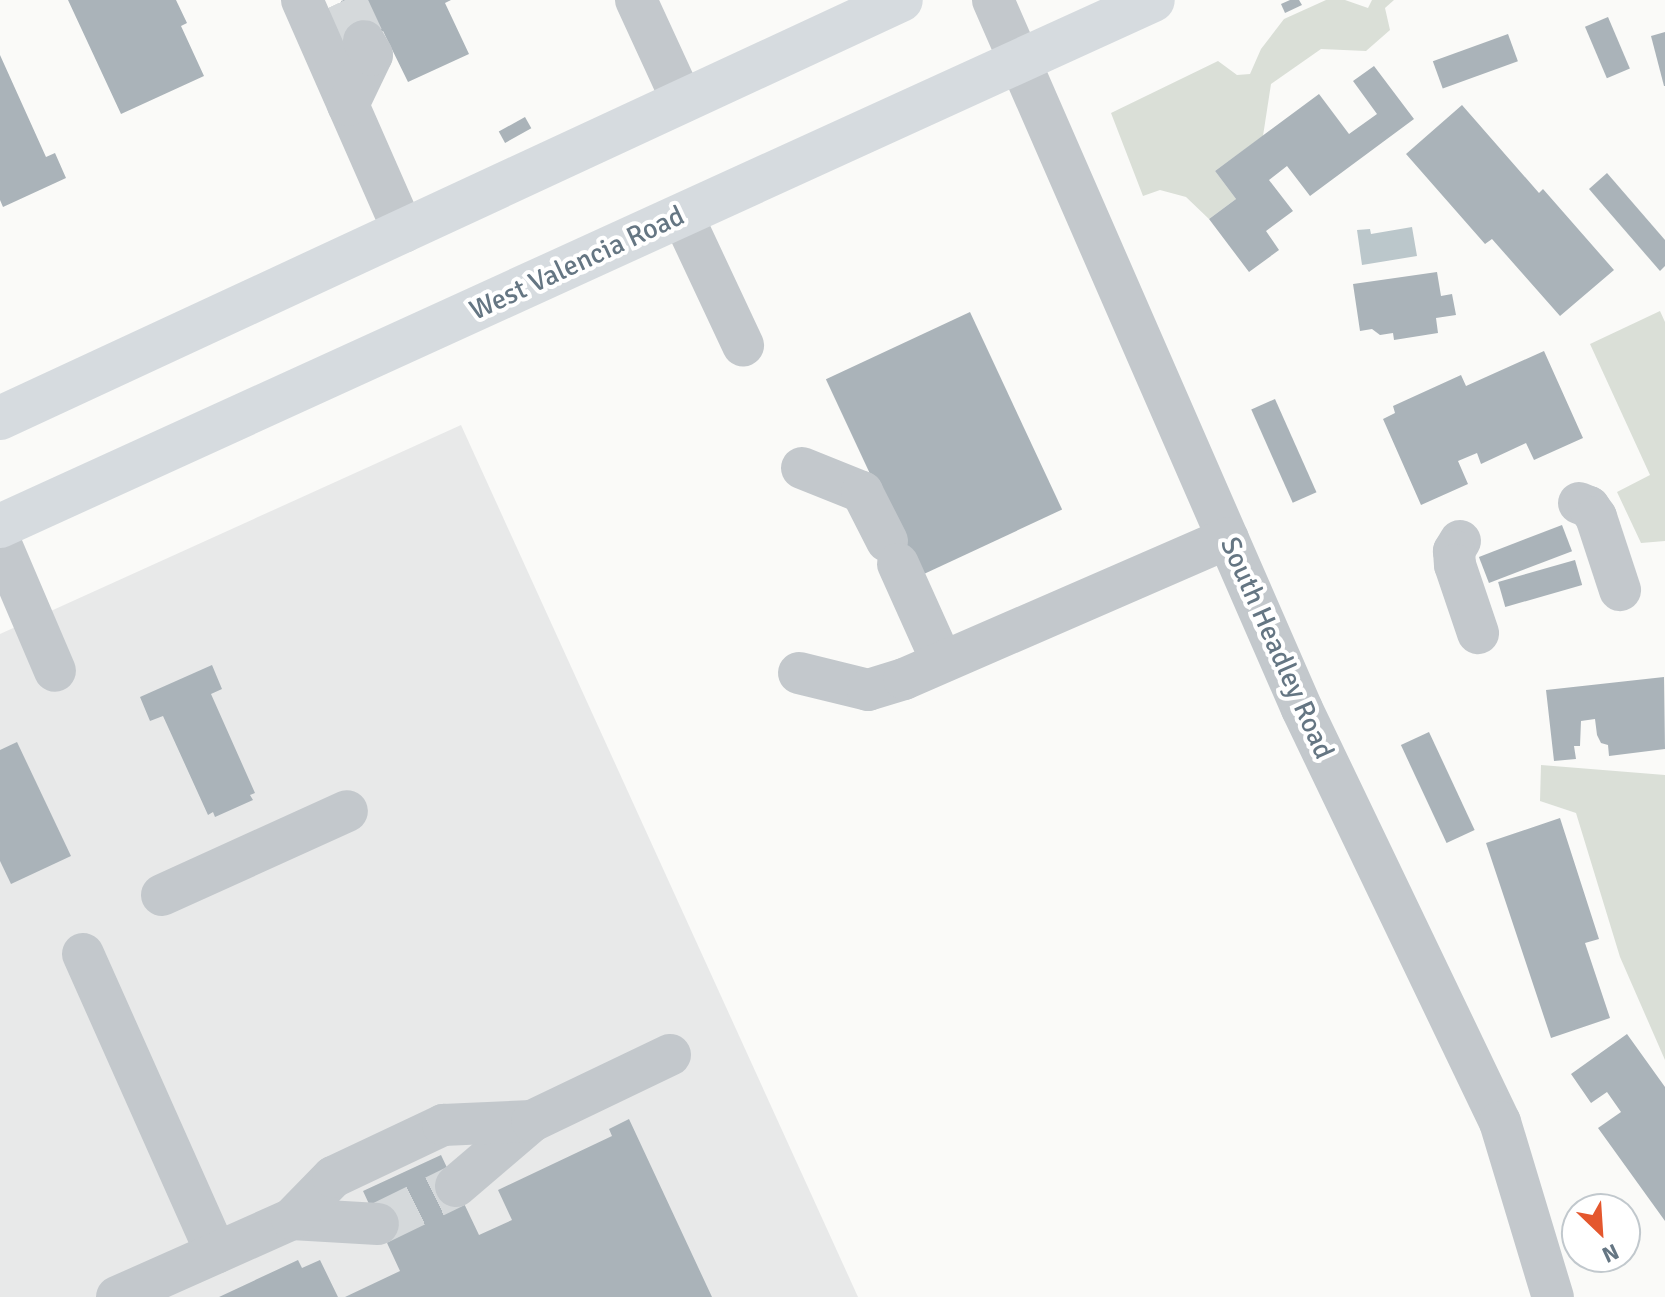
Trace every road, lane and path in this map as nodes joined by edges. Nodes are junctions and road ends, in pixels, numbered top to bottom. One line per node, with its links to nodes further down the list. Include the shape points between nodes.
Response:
1 (302, 0): 9 (street)
2 (636, 0): 8 (street)
3 (901, 0): 8 (main road)
4 (993, 0): 7 (street, South Headley Road)
5 (1153, 0): 7 (main road, West Valencia Road)
6 (364, 41): 9 (street, via 372,55)
7 (1020, 61): 10 (main road, West Valencia Road); 17 (street, South Headley Road)
8 (683, 102): 11 (main road)
9 (348, 105): 11 (street)
10 (682, 215): 12 (street); 16 (main road, West Valencia Road)
11 (404, 232): 13 (main road)
12 (743, 345)
13 (6, 409)
14 (802, 468): 22 (street, via 862,492)
15 (1579, 503): 20 (street, via 1596,517)
16 (0, 526)
17 (1228, 538): 22 (street); 35 (street, South Headley Road, via 1302,709 1500,1122)
18 (1460, 541): 21 (street, via 1455,565)
19 (0, 542): 23 (street)
20 (1620, 590)
21 (1478, 633)
22 (942, 662): 24 (street, via 868,690)
23 (55, 671)
24 (799, 673)
25 (347, 811): 26 (street)
26 (162, 895)
27 (83, 954): 33 (street)
28 (670, 1055): 29 (street)
29 (532, 1121): 30 (street); 31 (street, via 443,1125 333,1177)
30 (456, 1186)
31 (292, 1219): 32 (street); 33 (street)
32 (378, 1224)
33 (216, 1253): 34 (street)
34 (117, 1297)
35 (1553, 1297)

